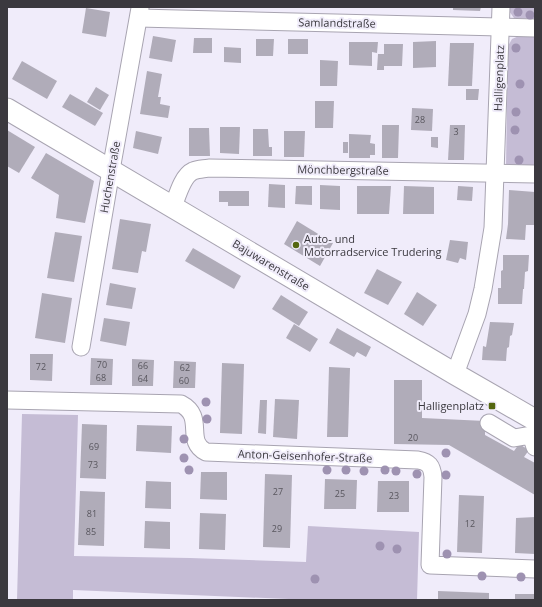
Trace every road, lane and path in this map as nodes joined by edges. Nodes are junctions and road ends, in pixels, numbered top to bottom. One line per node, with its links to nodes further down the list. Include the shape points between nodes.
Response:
1 (501, 7): 3 (street, Halligenplatz)
2 (140, 13): 3 (street, Samlandstraße); 6 (street, Huchenstraße)
3 (501, 27): 4 (street, Samlandstraße); 7 (street, Halligenplatz)
4 (535, 28)
5 (7, 109): 6 (main road, Bajuwarenstraße)
6 (111, 170): 9 (main road, Bajuwarenstraße); 10 (street, Huchenstraße)
7 (496, 174): 8 (street, Mönchbergstraße); 9 (street, Mönchbergstraße, via 209,168 190,174); 11 (street, Halligenplatz, via 493,228 484,289)
8 (535, 174)
9 (173, 207): 11 (main road, Bajuwarenstraße)
10 (81, 347)
11 (455, 374): 13 (main road, Bajuwarenstraße)
12 (7, 400): 16 (street, Anton-Geisenhofer-Straße, via 181,404 188,408 193,417 195,442 206,452 424,461 429,464 433,477 430,565)
13 (535, 420)
14 (489, 423): 15 (street, via 514,438 531,435)
15 (535, 447)
16 (535, 569)

